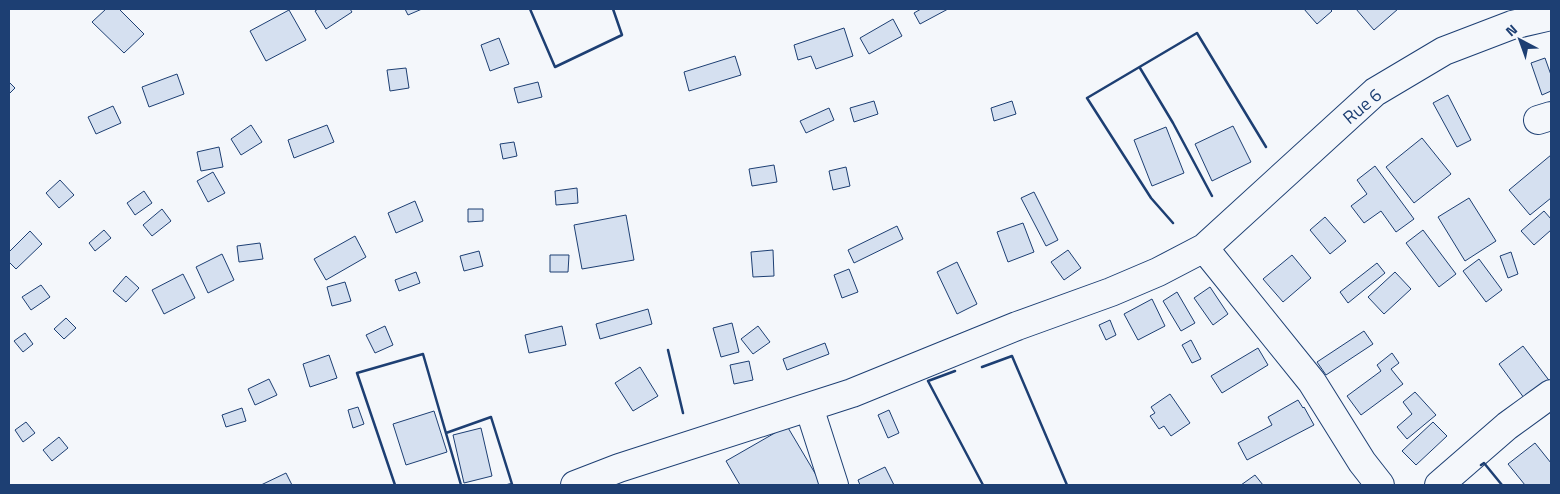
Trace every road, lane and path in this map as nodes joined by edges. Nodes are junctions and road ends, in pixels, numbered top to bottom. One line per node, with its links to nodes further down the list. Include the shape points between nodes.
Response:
1 (1550, 19): 2 (street, Rue 6, via 1512,25 1444,51 1375,92)
2 (1204, 248): 4 (street, Rue 6, via 1111,292 852,393); 8 (street, via 1312,382)
3 (1551, 394): 9 (street, via 1507,426)
4 (809, 406): 5 (street, Rue 6); 7 (street)
5 (623, 476): 6 (street, Rue 6)
6 (575, 485)
7 (834, 485)
8 (1380, 485)
9 (1439, 485)

